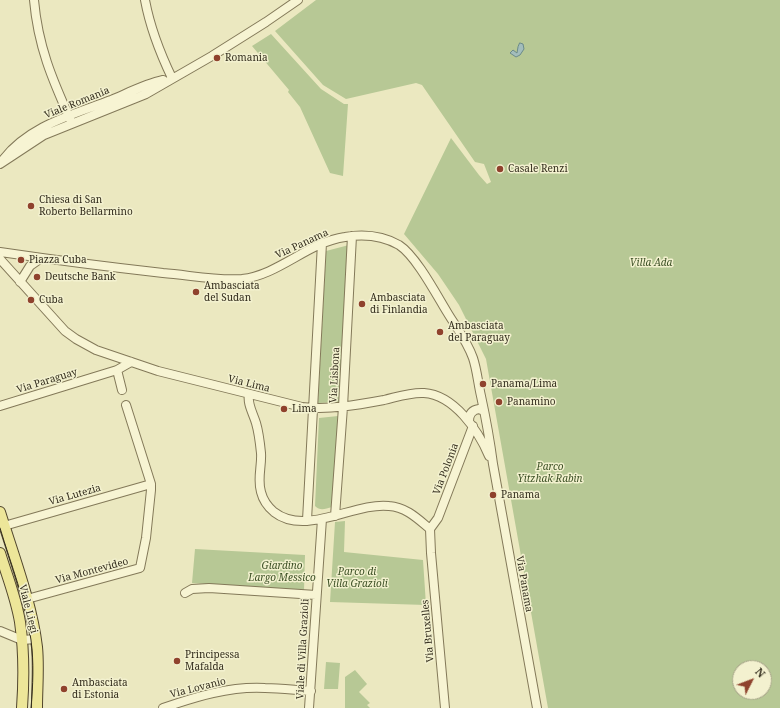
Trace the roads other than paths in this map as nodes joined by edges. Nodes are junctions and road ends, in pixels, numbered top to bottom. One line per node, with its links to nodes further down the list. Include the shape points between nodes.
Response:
1 (34, 0): 5 (street, via 43,51)
2 (145, 0): 4 (street, via 157,44)
3 (298, 0): 4 (street, Viale Romania, via 212,56)
4 (172, 78): 5 (street, Viale Romania, via 146,94)
5 (70, 120): 6 (street, Viale Romania)
6 (0, 164)
7 (352, 236): 8 (street, Via Panama); 19 (street, Via Lisbona); 21 (street, Via Panama, via 382,238 401,246 412,258 469,348 481,396)
8 (322, 243): 11 (street, Via Panama, via 261,274 235,279); 20 (street, Via Lisbona)
9 (0, 252): 11 (street)
10 (0, 259): 12 (street)
11 (40, 259): 12 (street, via 30,266)
12 (20, 282): 13 (street, Via Lima, via 65,331 104,353)
13 (130, 362): 14 (street, Via Paraguay); 16 (street, Via Lima)
14 (116, 370): 15 (street); 18 (street, Via Paraguay)
15 (122, 390)
16 (249, 394): 20 (street, Via Lima); 28 (street, via 249,403 260,440 262,497 272,510 282,517)
17 (126, 405): 24 (street, Via Montevideo)
18 (0, 406)
19 (343, 407): 20 (street, Via Lima); 22 (street, Via Lima, via 424,393 449,403); 26 (street, Via Lisbona)
20 (313, 408): 28 (street, Via Lisbona)
21 (482, 413): 22 (street, Via Polonia, via 469,415); 22 (street, via 482,425); 23 (street, Via Panama)
22 (471, 424): 23 (street, Via Lima); 30 (street, Via Polonia, via 438,518)
23 (493, 464): 44 (street, Via Panama)
24 (151, 484): 29 (street, Via Lutezia); 34 (street, Via Montevideo, via 140,568)
25 (0, 512): 29 (main road, Viale Liegi)
26 (335, 516): 27 (street); 30 (street, via 384,505 400,508)
27 (322, 519): 28 (street); 33 (street, Viale di Villa Grazioli)
28 (307, 520)
29 (4, 526): 34 (main road, Viale Liegi)
30 (430, 529): 43 (street, Via Bruxelles)
31 (0, 553): 37 (main road, Viale Liegi, via 17,610)
32 (185, 593): 33 (street, via 192,588 209,588)
33 (316, 595): 38 (street, Viale di Villa Grazioli)
34 (27, 599): 36 (main road, Viale Liegi)
35 (0, 631): 37 (street)
36 (36, 639): 37 (street); 40 (main road, Viale Liegi)
37 (22, 640): 39 (main road, Viale Liegi)
38 (310, 691): 41 (street, Via Lovanio, via 264,687 240,688 208,694); 42 (street, Viale di Villa Grazioli)
39 (22, 708)
40 (37, 708)
41 (163, 708)
42 (309, 708)
43 (445, 708)
44 (537, 708)

